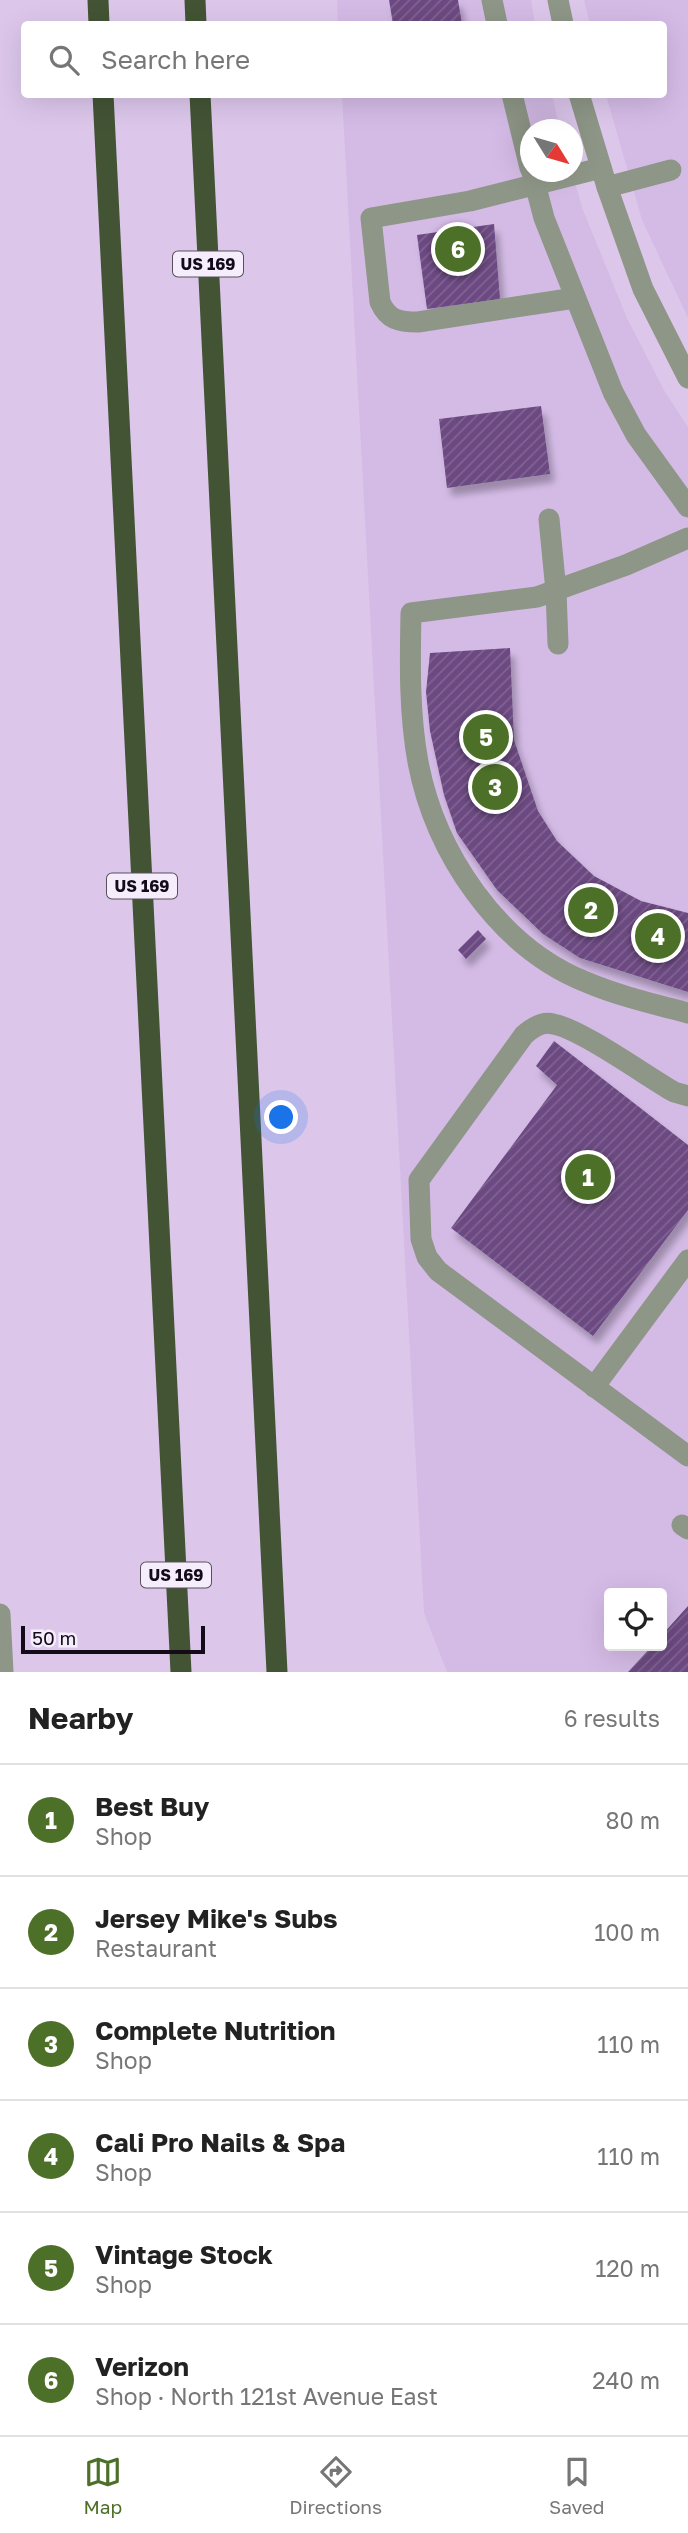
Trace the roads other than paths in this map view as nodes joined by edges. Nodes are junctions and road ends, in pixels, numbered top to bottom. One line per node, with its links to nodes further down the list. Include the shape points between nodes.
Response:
1 (98, 0): 5 (highway)
2 (195, 0): 6 (highway)
3 (492, 0): 7 (street)
4 (558, 0): 8 (street)
5 (99, 21)
6 (196, 21)
7 (496, 21)
8 (562, 21)
9 (103, 98): 34 (highway, US 169)
10 (200, 98): 32 (highway, US 169)
11 (513, 98): 13 (street)
12 (580, 98): 17 (street)
13 (520, 126)
14 (671, 170): 17 (street)
15 (583, 177): 17 (street)
16 (520, 178): 19 (street, via 371,218 385,314 398,322 418,322)
17 (604, 178): 20 (street, via 643,289)
18 (534, 182): 19 (street)
19 (575, 298): 21 (street, via 613,393 636,435)
20 (688, 378)
21 (688, 507)
22 (549, 519): 24 (street)
23 (688, 538): 24 (street)
24 (556, 591): 25 (street); 26 (street, via 411,613 418,762 430,803 442,839 462,872 506,928 534,951 584,982)
25 (558, 645)
26 (688, 1013)
27 (688, 1096): 29 (street, via 571,1031 552,1023 535,1026 419,1180 421,1238 438,1271)
28 (688, 1260): 29 (street)
29 (594, 1387): 30 (street)
30 (688, 1456)
31 (0, 1615): 33 (street)
32 (278, 1669)
33 (3, 1672)
34 (181, 1672)

